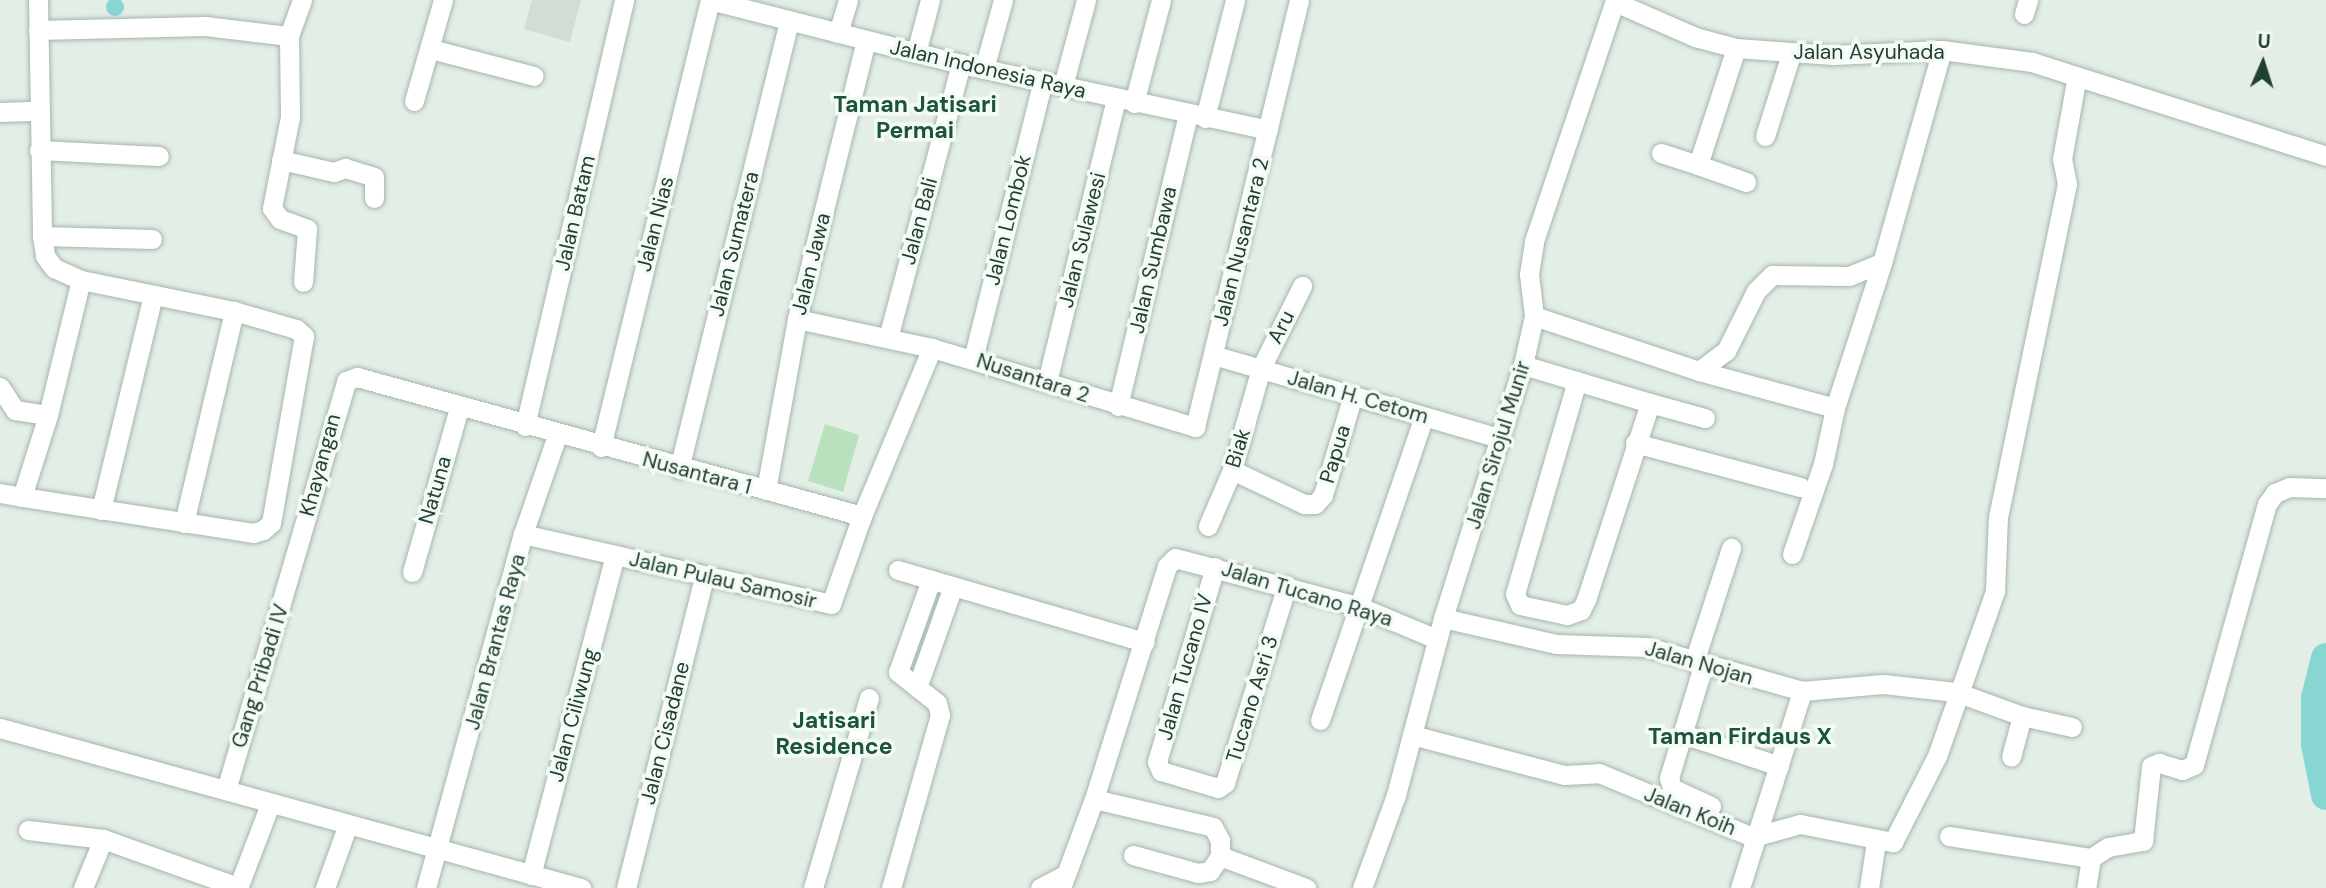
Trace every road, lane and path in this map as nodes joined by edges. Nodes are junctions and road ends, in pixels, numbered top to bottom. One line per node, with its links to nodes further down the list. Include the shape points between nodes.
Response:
1 (38, 0): 16 (street)
2 (302, 0): 18 (street)
3 (443, 0): 21 (street)
4 (624, 0): 75 (street, Jalan Batam)
5 (710, 0): 14 (street, Jalan Indonesia Raya); 79 (street, Jalan Nias)
6 (848, 0): 17 (street)
7 (930, 0): 23 (street)
8 (1003, 0): 26 (street)
9 (1086, 0): 30 (street)
10 (1161, 0): 32 (street, Jalan Sulawesi)
11 (1235, 0): 35 (street, Jalan Sumbawa)
12 (1299, 0): 36 (street, Jalan Nusantara 2)
13 (1615, 1): 20 (street, Jalan Asyuhada, via 1695,37); 54 (street, Jalan Sirojul Munir, via 1534,241 1529,274)
14 (768, 7): 15 (street, Jalan Indonesia Raya)
15 (789, 20): 17 (street, Jalan Indonesia Raya); 80 (street, Jalan Sumatera)
16 (38, 30): 18 (street, via 205,26); 33 (street)
17 (838, 33): 19 (street, Jalan Indonesia Raya)
18 (289, 36): 42 (street, via 290,117)
19 (866, 40): 23 (street, Jalan Indonesia Raya); 55 (street, Jalan Jawa)
20 (1736, 48): 24 (street, Jalan Asyuhada); 43 (street)
21 (431, 49): 27 (street); 31 (street)
22 (1942, 50): 24 (street, Jalan Asyuhada); 28 (street, Jalan Asyuhada, via 2032,62); 48 (street)
23 (916, 53): 25 (street, Jalan Indonesia Raya)
24 (1791, 54): 37 (street)
25 (961, 64): 26 (street, Jalan Indonesia Raya); 56 (street, Jalan Bali)
26 (985, 69): 29 (street, Jalan Indonesia Raya)
27 (534, 76)
28 (2077, 76): 41 (street, Jalan Asyuhada); 110 (street, via 2062,159 2067,184 1998,517 1995,591)
29 (1043, 81): 30 (street, Jalan Indonesia Raya); 59 (street, Jalan Lombok)
30 (1063, 86): 32 (street, Jalan Indonesia Raya)
31 (414, 101)
32 (1125, 101): 35 (street, Jalan Indonesia Raya); 64 (street, Jalan Sulawesi)
33 (38, 111): 34 (street); 38 (street)
34 (0, 112)
35 (1196, 116): 36 (street, Jalan Indonesia Raya); 69 (street, Jalan Sumbawa)
36 (1268, 130): 58 (street, Jalan Nusantara 2)
37 (1765, 136)
38 (39, 150): 40 (street); 46 (street)
39 (1661, 153): 43 (street)
40 (159, 156)
41 (2326, 156)
42 (281, 160): 45 (street, via 334,172 345,168 374,177); 50 (street, via 272,208 280,219 307,229)
43 (1698, 165): 44 (street)
44 (1746, 182)
45 (374, 198)
46 (42, 236): 47 (street); 49 (street, via 45,256 54,268)
47 (152, 239)
48 (1882, 263): 62 (street, via 1849,276 1772,275 1756,291 1726,351); 71 (street)
49 (81, 280): 52 (street); 72 (street)
50 (303, 282)
51 (1302, 286): 61 (street, Aru)
52 (153, 295): 53 (street); 87 (street)
53 (234, 310): 89 (street); 89 (street, via 296,329 304,336 271,523 253,533)
54 (1534, 316): 60 (street, Jalan Sirojul Munir); 62 (street)
55 (797, 319): 56 (street, Nusantara 2); 84 (street, Jalan Jawa)
56 (888, 338): 57 (street, Nusantara 2)
57 (932, 348): 59 (street, Nusantara 2); 88 (street)
58 (1213, 355): 61 (street, Jalan H. Cetom); 69 (street, Nusantara 2, via 1195,427)
59 (973, 359): 64 (street, Nusantara 2)
60 (1522, 365): 65 (street); 77 (street, Jalan Sirojul Munir)
61 (1261, 368): 67 (street, Jalan H. Cetom); 81 (street, Biak)
62 (1699, 371): 71 (street)
63 (358, 377): 70 (street, Nusantara 1); 95 (street, Khayangan, via 346,381 341,390)
64 (1046, 382): 69 (street, Nusantara 2)
65 (1577, 382): 68 (street); 78 (street, via 1515,594 1520,605 1567,615 1581,610)
66 (0, 387): 72 (street, via 15,410)
67 (1353, 396): 73 (street, Jalan H. Cetom); 81 (street, Papua, via 1323,495 1315,504 1304,504)
68 (1650, 402): 74 (street); 78 (street)
69 (1118, 406)
70 (459, 408): 75 (street, Nusantara 1); 98 (street, Natuna)
71 (1835, 408): 93 (street, via 1823,464)
72 (48, 415): 86 (street)
73 (1424, 417): 77 (street, Jalan H. Cetom); 103 (street)
74 (1705, 418)
75 (525, 426): 76 (street, Nusantara 1)
76 (557, 435): 79 (street, Nusantara 1); 91 (street, Jalan Brantas Raya)
77 (1502, 439): 104 (street, Jalan Sirojul Munir)
78 (1635, 443): 82 (street)
79 (601, 447): 80 (street, Nusantara 1)
80 (679, 469): 84 (street, Nusantara 1)
81 (1232, 470): 90 (street, Biak)
82 (1800, 487)
83 (2326, 488): 133 (street, via 2289,487 2274,493 2267,504 2194,765 2182,770 2159,763 2151,766 2143,841 2137,846 2115,844)
84 (766, 491): 88 (street, Nusantara 1)
85 (0, 493): 86 (street)
86 (22, 497): 87 (street)
87 (101, 510): 89 (street)
88 (862, 516): 99 (street, Jalan Pulau Samosir, via 831,604)
89 (184, 523)
90 (1208, 526)
91 (523, 534): 94 (street, Jalan Pulau Samosir); 130 (street, Jalan Brantas Raya)
92 (1731, 548): 107 (street)
93 (1792, 554)
94 (615, 555): 99 (street, Jalan Pulau Samosir); 134 (street, Jalan Ciliwung)
95 (293, 563): 121 (street, Gang Pribadi IV)
96 (1215, 567): 101 (street, Jalan Tucano Raya); 106 (street, Jalan Tucano Raya, via 1174,558 1167,566); 120 (street, Jalan Tucano IV)
97 (898, 570): 100 (street)
98 (412, 572)
99 (704, 578): 141 (street, Jalan Cisadane)
100 (931, 580): 102 (street); 108 (street, via 898,672)
101 (1287, 585): 103 (street, Jalan Tucano Raya); 120 (street, Tucano Asri 3, via 1225,783 1218,788)
102 (952, 589): 106 (street); 108 (street)
103 (1360, 607): 105 (street, Jalan Tucano Raya); 113 (street)
104 (1443, 618): 105 (street, Jalan Sirojul Munir); 107 (street, Jalan Nojan, via 1556,644 1647,647)
105 (1437, 639): 117 (street, Jalan Sirojul Munir)
106 (1145, 642): 122 (street)
107 (1699, 664): 109 (street, Jalan Nojan); 116 (street)
108 (918, 685): 143 (street, via 937,703 940,715)
109 (1802, 691): 110 (street, Jalan Nojan, via 1883,684); 119 (street)
110 (1956, 692): 112 (street, Jalan Nojan); 129 (street, via 1937,756 1901,831 1893,842)
111 (869, 698): 142 (street)
112 (2022, 716): 114 (street, Jalan Nojan); 118 (street)
113 (1320, 720)
114 (2072, 727)
115 (0, 728): 121 (street)
116 (1683, 734): 119 (street); 125 (street, via 1668,778 1672,788)
117 (1412, 735): 125 (street, Jalan Koih, via 1564,775 1598,773); 146 (street, Jalan Sirojul Munir)
118 (2011, 757)
119 (1779, 766): 125 (street)
120 (1158, 768)
121 (226, 790): 123 (street)
122 (1094, 799): 132 (street, via 1213,827 1220,840); 135 (street)
123 (270, 804): 124 (street); 137 (street)
124 (347, 827): 130 (street); 138 (street)
125 (1756, 829): 129 (street, Jalan Koih, via 1800,824); 147 (street)
126 (27, 830): 128 (street)
127 (1950, 836): 133 (street)
128 (103, 839): 136 (street); 137 (street)
129 (1876, 841): 148 (street)
130 (440, 850): 134 (street); 139 (street, Jalan Brantas Raya)
131 (1133, 855): 132 (street, via 1198,873 1210,871)
132 (1220, 856): 145 (street)
133 (2091, 858): 149 (street)
134 (539, 881): 140 (street)
135 (1063, 882): 144 (street)
136 (83, 888)
137 (238, 888)
138 (325, 888)
139 (426, 888)
140 (581, 888)
141 (626, 888)
142 (813, 888)
143 (891, 888)
144 (1040, 888)
145 (1306, 888)
146 (1362, 888)
147 (1740, 888)
148 (1869, 888)
149 (2086, 888)

